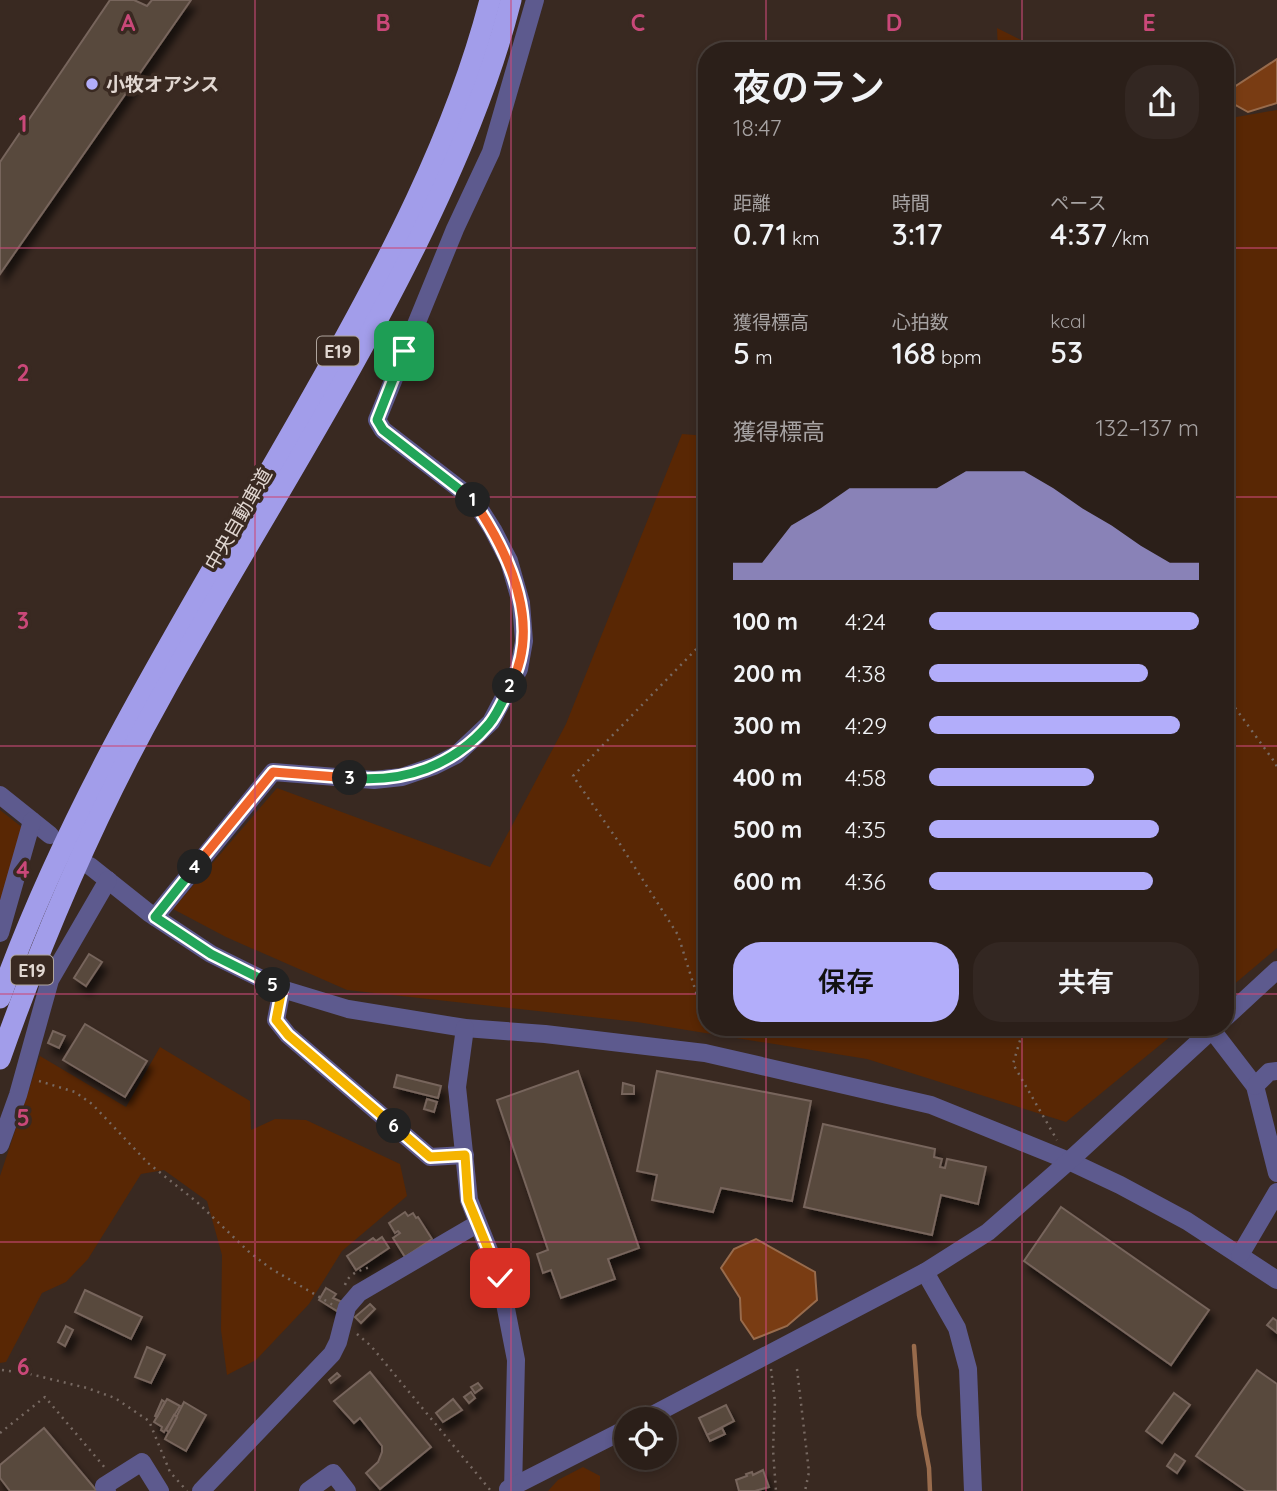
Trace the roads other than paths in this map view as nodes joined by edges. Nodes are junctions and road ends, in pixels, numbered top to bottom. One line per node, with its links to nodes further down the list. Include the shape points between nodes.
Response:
1 (490, 0): 13 (highway, 中央自動車道 / E19, via 461,93 372,288 97,775 55,861)
2 (511, 0): 18 (highway, 中央自動車道 / E19, via 479,100 440,195 378,322 114,784 30,973)
3 (535, 0): 9 (street, via 491,152 377,420 383,430 474,500 493,530 509,561 521,603 524,641 519,669 491,722 456,755 434,766 374,780 273,772)
4 (0, 794): 5 (street)
5 (32, 821): 6 (street); 10 (street)
6 (50, 835)
7 (90, 866): 8 (street)
8 (108, 880): 9 (street); 21 (street, via 51,980)
9 (155, 917): 12 (street, via 211,954)
10 (0, 933)
11 (1277, 970): 14 (street)
12 (282, 989): 15 (street, via 348,1009); 22 (street, via 276,1020 288,1035 430,1157)
13 (0, 998)
14 (1234, 1009)
15 (464, 1028): 22 (street, via 457,1087); 23 (street, via 705,1053 930,1105)
16 (1205, 1036): 23 (street)
17 (1224, 1036): 20 (street)
18 (0, 1059)
19 (1277, 1070): 20 (street)
20 (1255, 1086): 24 (street)
21 (0, 1145)
22 (465, 1155): 26 (street, via 468,1200)
23 (1069, 1161): 27 (street, via 1187,1221); 28 (street, via 988,1232)
24 (1277, 1173)
25 (1277, 1192): 27 (street)
26 (477, 1224): 33 (street, via 500,1278 516,1360); 35 (street, via 359,1293 347,1307 332,1354)
27 (1240, 1255): 29 (street)
28 (925, 1272): 30 (street); 38 (street, via 957,1328 968,1369)
29 (1277, 1280)
30 (668, 1407)
31 (614, 1435): 33 (street)
32 (111, 1485): 34 (street, via 142,1462)
33 (510, 1489)
34 (160, 1491)
35 (201, 1491)
36 (308, 1491): 37 (street, via 333,1473)
37 (347, 1491)
38 (973, 1491)

